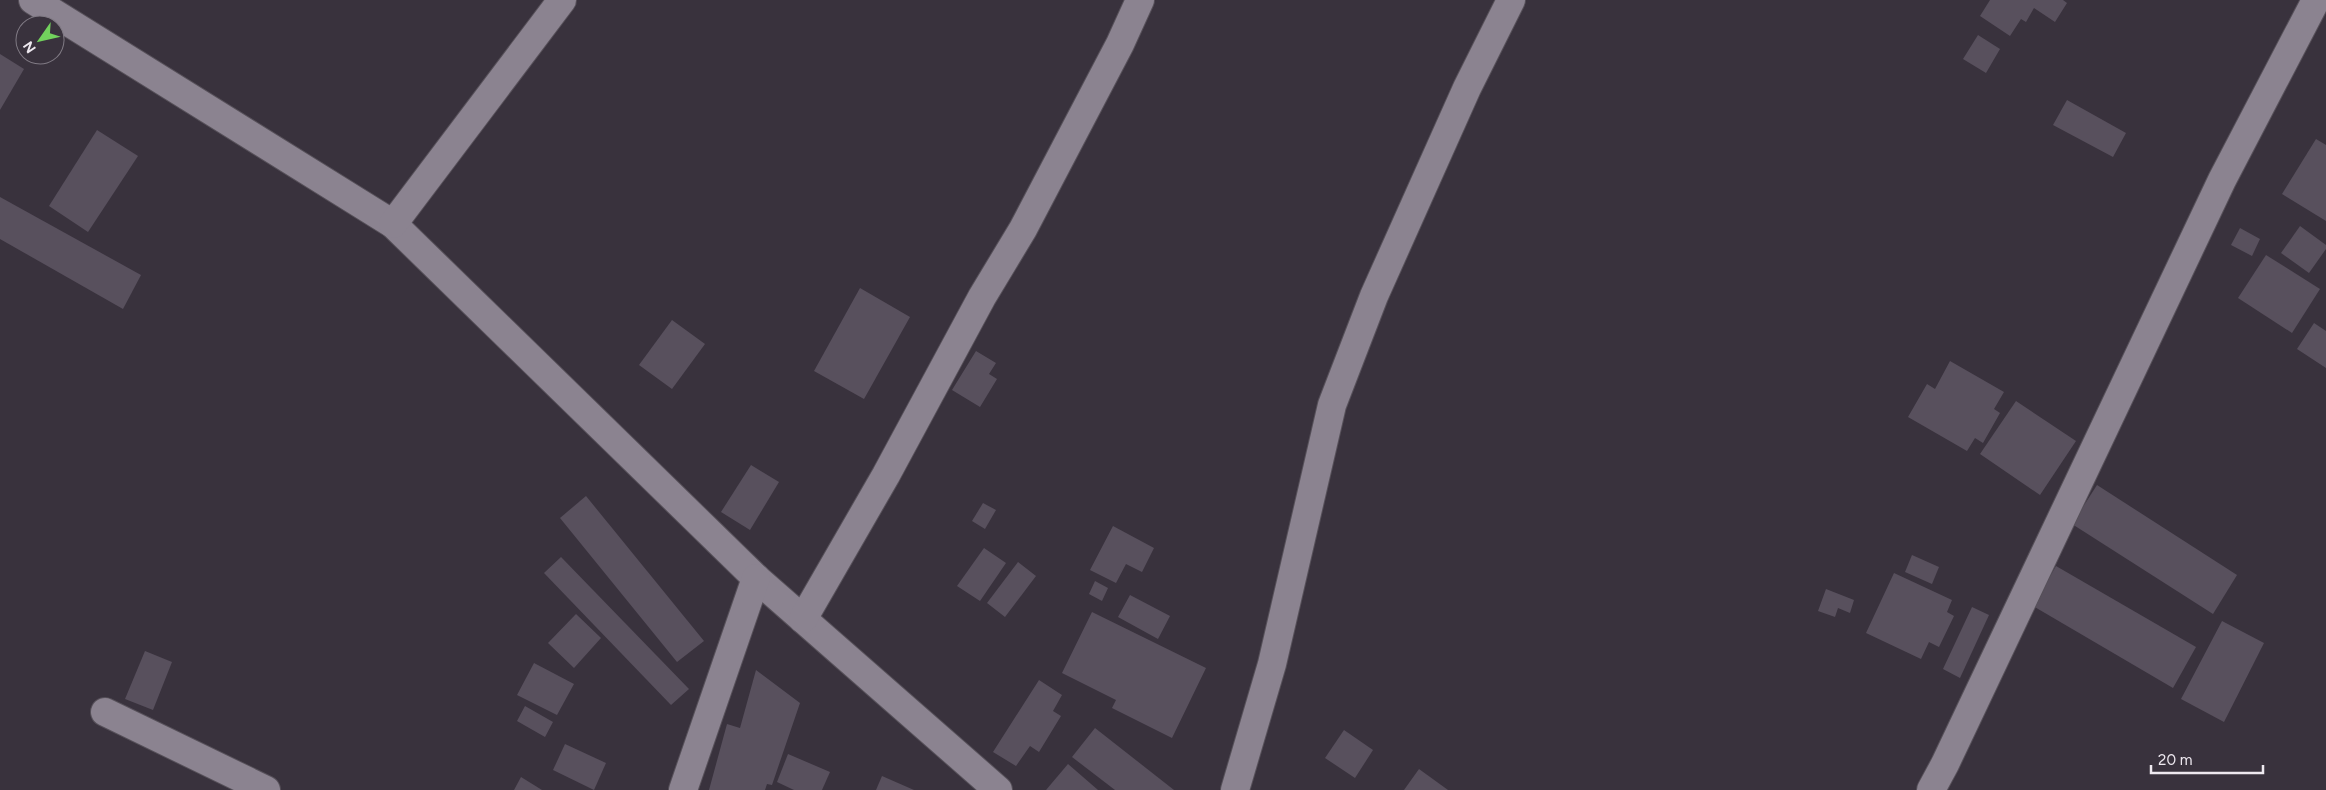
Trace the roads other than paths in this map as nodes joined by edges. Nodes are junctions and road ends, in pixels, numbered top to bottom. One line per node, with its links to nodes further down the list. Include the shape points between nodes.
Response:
1 (33, 0): 6 (street)
2 (562, 0): 6 (street)
3 (1140, 0): 8 (street, via 1023,229)
4 (1511, 0): 13 (street, via 1467,88 1374,296 1332,405 1272,664)
5 (2316, 0): 14 (street, via 2222,180)
6 (393, 224): 7 (street)
7 (756, 578): 8 (street); 11 (street)
8 (803, 619): 12 (street)
9 (105, 712): 10 (street)
10 (266, 790)
11 (683, 790)
12 (998, 790)
13 (1235, 790)
14 (1930, 790)

